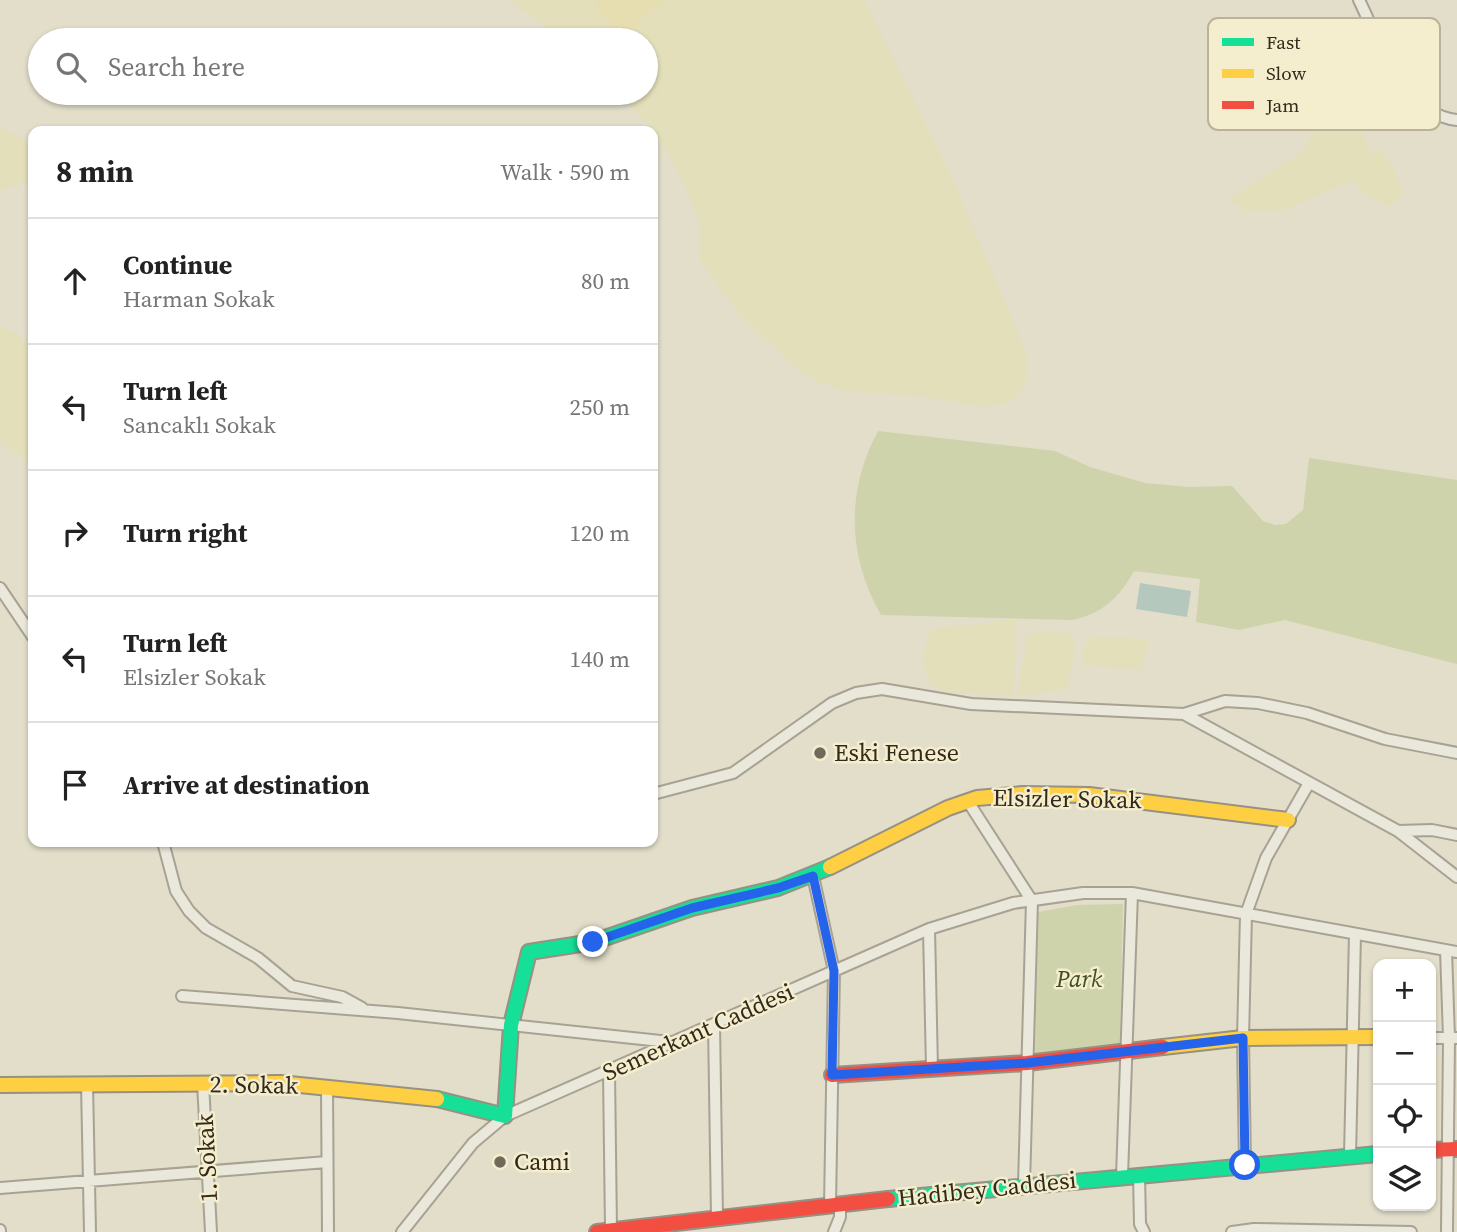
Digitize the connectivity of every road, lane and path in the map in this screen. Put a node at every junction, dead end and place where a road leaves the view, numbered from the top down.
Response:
1 (1359, 0) edge
2 (1368, 18) edge
3 (1440, 114) edge
4 (1457, 120) edge
5 (0, 588) edge
6 (28, 630) edge
7 (1184, 714) junction
8 (1457, 753) edge
9 (1309, 783) junction
10 (658, 793) edge
11 (967, 800) junction
12 (1288, 820) junction
13 (1398, 831) junction
14 (1457, 835) edge
15 (164, 847) edge
16 (813, 876) junction
17 (1457, 877) edge
18 (1132, 892) junction
19 (1032, 901) junction
20 (1246, 914) junction
21 (929, 929) junction
22 (1355, 934) junction
23 (1452, 951) edge
24 (834, 971) junction
25 (182, 996) dead end
26 (365, 1011) junction
27 (714, 1024) junction
28 (511, 1025) junction
29 (1354, 1037) junction
30 (1373, 1037) edge
31 (1243, 1038) junction
32 (1453, 1038) edge
33 (673, 1042) junction
34 (1126, 1051) junction
35 (1027, 1063) junction
36 (932, 1069) junction
37 (609, 1072) junction
38 (832, 1075) junction
39 (203, 1083) junction
40 (88, 1084) junction
41 (0, 1085) edge
42 (327, 1088) junction
43 (505, 1116) junction
44 (1453, 1149) edge
45 (1373, 1154) edge
46 (1350, 1156) junction
47 (327, 1162) junction
48 (1245, 1165) junction
49 (208, 1171) junction
50 (1139, 1174) junction
51 (1122, 1175) junction
52 (89, 1181) junction
53 (1024, 1185) junction
54 (0, 1188) edge
55 (835, 1205) junction
56 (717, 1218) junction
57 (604, 1231) edge
58 (90, 1232) edge
59 (211, 1232) edge
60 (328, 1232) edge
61 (401, 1232) edge
62 (834, 1232) edge
63 (1144, 1232) edge
64 (1232, 1232) edge
65 (1411, 1232) edge
66 (1447, 1232) edge

1 - 2 street
3 - 4 street
5 - 6 street
7 - 8 street
7 - 9 street
7 - 10 street
9 - 12 street
9 - 13 street
11 - 12 street, Elsizler Sokak
11 - 16 street, Elsizler Sokak
11 - 19 street
12 - 20 street
13 - 14 street
13 - 17 street
15 - 26 street
16 - 24 street
16 - 28 street, Elsizler Sokak
18 - 19 street, Semerkant Caddesi
18 - 20 street, Semerkant Caddesi
18 - 34 street
19 - 21 street, Semerkant Caddesi
19 - 35 street
20 - 22 street, Semerkant Caddesi
20 - 31 street
21 - 24 street, Semerkant Caddesi
21 - 36 street
22 - 23 street, Semerkant Caddesi
22 - 29 street
23 - 32 street
24 - 27 street, Semerkant Caddesi
24 - 38 street
25 - 26 street
26 - 28 street
27 - 33 street, Semerkant Caddesi
27 - 56 street
28 - 33 street
28 - 43 street
29 - 30 street
29 - 31 street
29 - 46 street
31 - 34 street
31 - 48 street
32 - 44 street
33 - 37 street, Semerkant Caddesi
34 - 35 street
34 - 51 street
35 - 36 street
35 - 53 street
36 - 38 street
37 - 43 street, Semerkant Caddesi
37 - 57 street
38 - 55 street
39 - 40 street, 2. Sokak
39 - 42 street, 2. Sokak
39 - 49 street, 1. Sokak
40 - 41 street, 2. Sokak
40 - 52 street
42 - 43 street, 2. Sokak
42 - 47 street
43 - 61 street, Semerkant Caddesi
44 - 66 street
45 - 46 street, Hadibey Caddesi
46 - 48 street, Hadibey Caddesi
47 - 49 street
47 - 60 street
48 - 50 street, Hadibey Caddesi
49 - 52 street
49 - 59 street, 1. Sokak
50 - 51 street, Hadibey Caddesi
50 - 63 street
51 - 53 street, Hadibey Caddesi
52 - 54 street
52 - 58 street
53 - 55 street, Hadibey Caddesi
55 - 56 street, Hadibey Caddesi
55 - 62 street
56 - 57 street, Hadibey Caddesi
64 - 65 street

